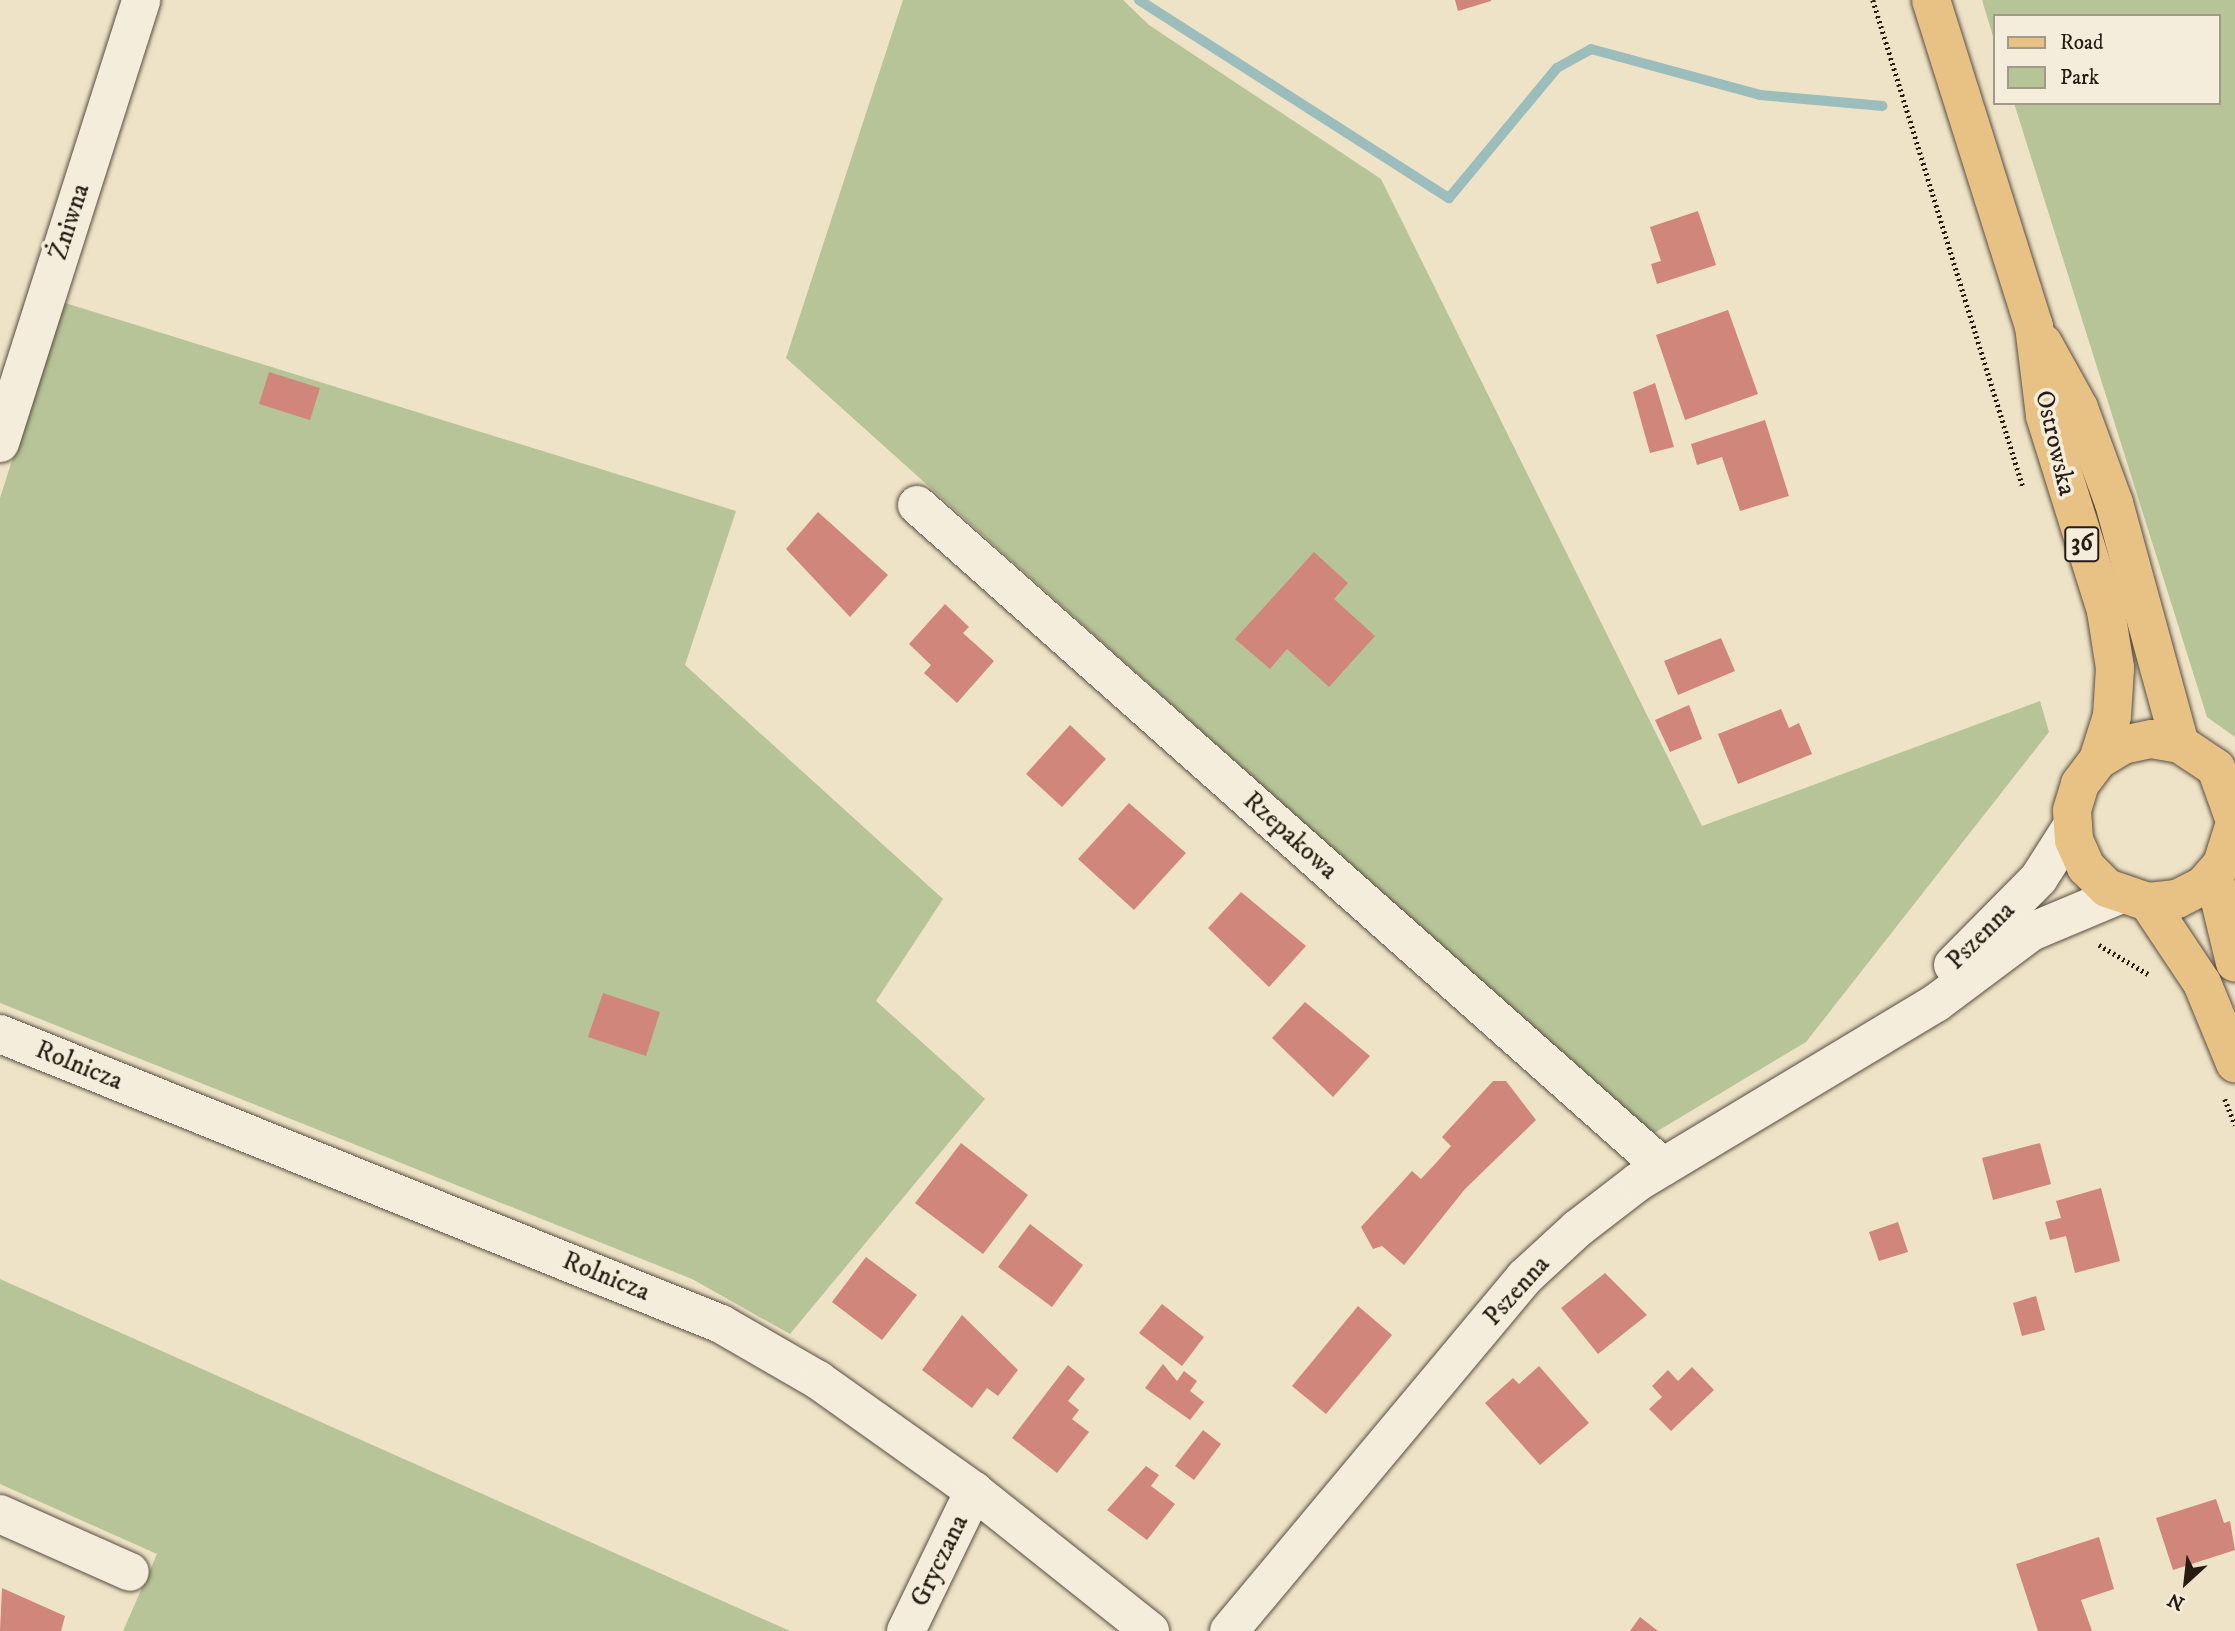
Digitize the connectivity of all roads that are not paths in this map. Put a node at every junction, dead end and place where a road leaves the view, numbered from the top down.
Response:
1 (141, 0) edge
2 (1931, 0) edge
3 (2034, 326) junction
4 (0, 443) edge
5 (917, 505) dead end
6 (2180, 744) junction
7 (2098, 760) junction
8 (2230, 780) edge
9 (2072, 826) junction
10 (2230, 844) edge
11 (2133, 899) junction
12 (2235, 964) edge
13 (0, 1034) edge
14 (1881, 1038) junction
15 (2228, 1076) edge
16 (1663, 1167) junction
17 (974, 1491) junction
18 (0, 1514) edge
19 (130, 1572) dead end
20 (905, 1631) edge
21 (1150, 1631) edge
22 (1229, 1631) edge

1 - 4 street, Żniwna
2 - 3 main road, Ostrowska / 36
3 - 6 main road, Ostrowska / 36
3 - 7 main road, Ostrowska / 36
5 - 16 street, Rzepakowa
6 - 7 main road
6 - 8 main road
7 - 9 main road, 36
8 - 10 main road
9 - 11 main road, 36
9 - 14 street, Pszenna
10 - 11 main road
10 - 12 main road
11 - 14 street, Pszenna
11 - 15 main road, 36
13 - 17 street, Rolnicza
14 - 16 street, Pszenna
16 - 22 street, Pszenna
17 - 20 street, Gryczana
17 - 21 street, Rolnicza
18 - 19 street

